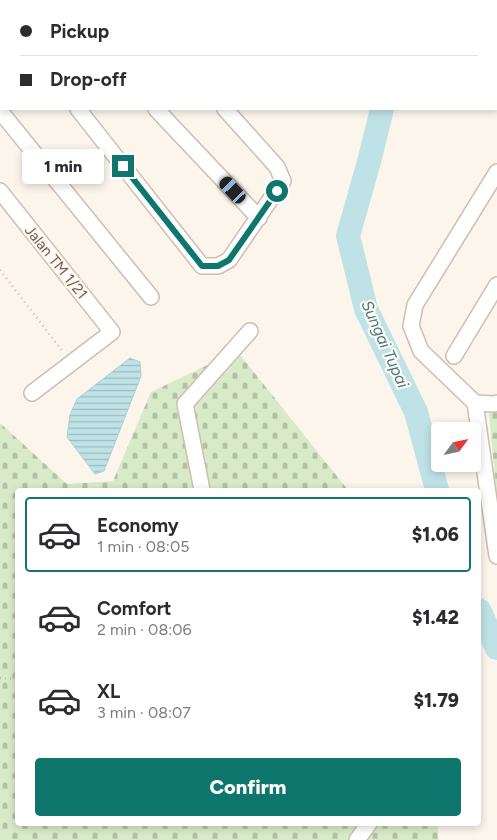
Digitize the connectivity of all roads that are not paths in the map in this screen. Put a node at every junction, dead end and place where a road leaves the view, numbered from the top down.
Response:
1 (79, 110) edge
2 (157, 110) edge
3 (226, 110) edge
4 (0, 111) edge
5 (497, 172) edge
6 (0, 191) edge
7 (259, 218) junction
8 (497, 285) edge
9 (151, 297) dead end
10 (250, 331) dead end
11 (454, 356) dead end
12 (32, 393) dead end
13 (476, 403) junction
14 (497, 403) edge
15 (202, 488) edge
16 (497, 556) edge
17 (367, 826) edge
18 (357, 840) edge

1 - 7 street
2 - 7 street
3 - 7 street
4 - 9 street
5 - 13 street
6 - 12 street, Jalan TM 1/21
8 - 11 street
10 - 15 street
13 - 14 street
13 - 16 street
17 - 18 street

